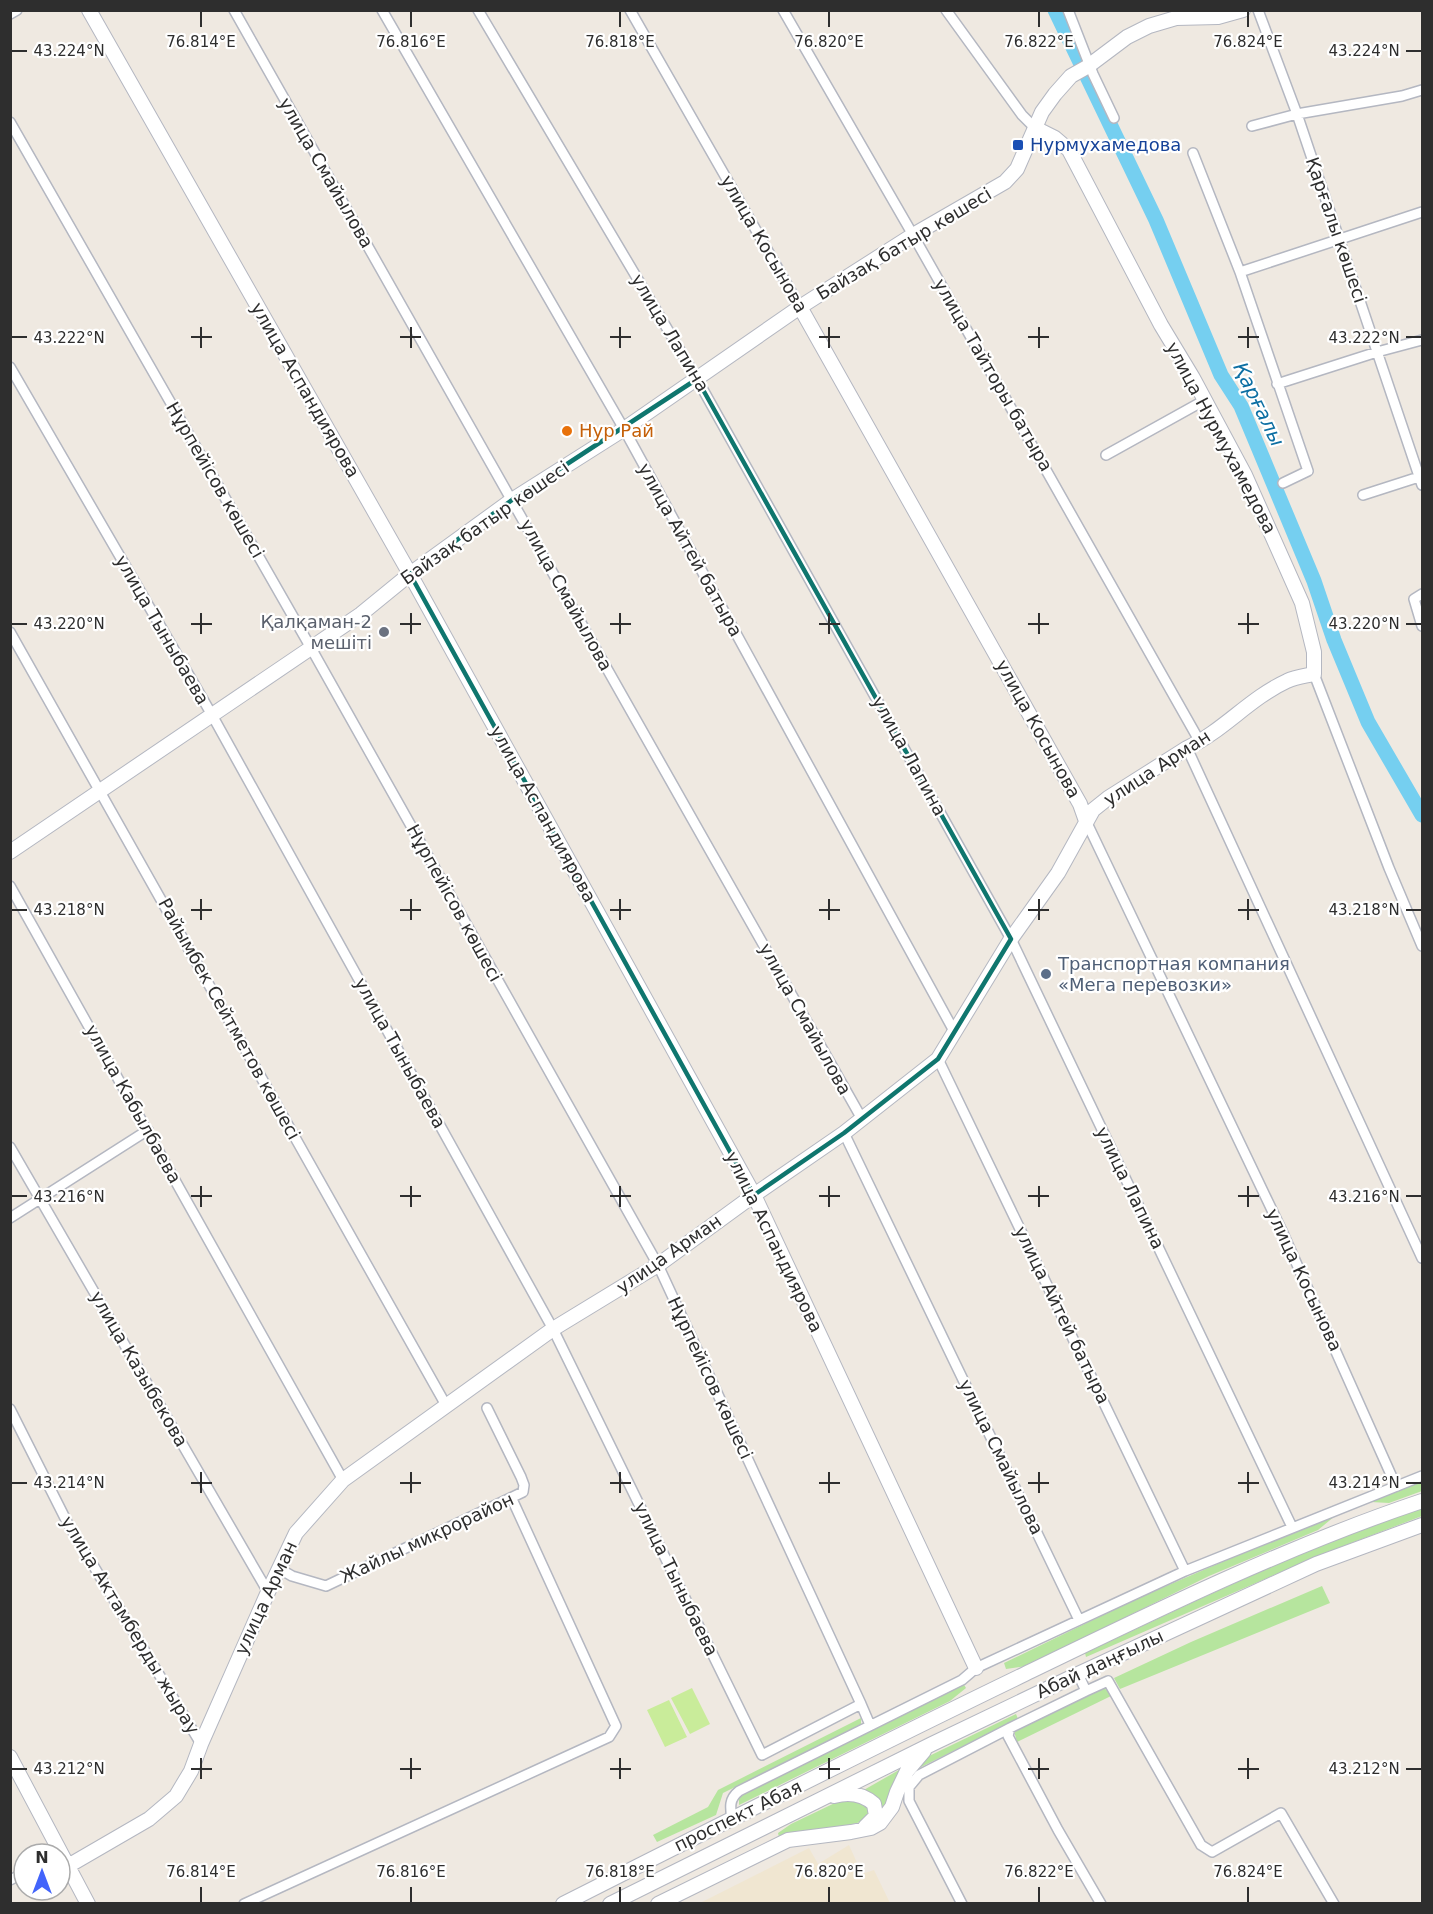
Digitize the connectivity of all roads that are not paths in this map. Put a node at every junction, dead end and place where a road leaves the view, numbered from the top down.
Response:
1 (17, 10) edge
2 (89, 10) edge
3 (234, 10) edge
4 (382, 10) edge
5 (478, 10) edge
6 (630, 10) edge
7 (783, 10) edge
8 (946, 10) edge
9 (1068, 10) edge
10 (1243, 10) edge
11 (1258, 10) edge
12 (10, 14) edge
13 (1088, 66) junction
14 (1422, 90) edge
15 (1297, 114) junction
16 (1114, 118) dead end
17 (10, 122) edge
18 (1252, 126) dead end
19 (1035, 128) junction
20 (1193, 153) dead end
21 (1422, 212) edge
22 (913, 235) junction
23 (1338, 238) junction
24 (1240, 272) junction
25 (800, 307) junction
26 (1422, 340) edge
27 (1377, 352) junction
28 (10, 367) edge
29 (697, 379) junction
30 (1277, 384) junction
31 (1205, 400) junction
32 (624, 429) junction
33 (1106, 455) dead end
34 (1422, 479) edge
35 (1283, 483) dead end
36 (1363, 495) dead end
37 (512, 500) junction
38 (410, 574) junction
39 (1422, 594) edge
40 (1422, 626) edge
41 (10, 632) edge
42 (311, 648) junction
43 (1314, 674) junction
44 (212, 715) junction
45 (1200, 742) junction
46 (1187, 748) junction
47 (100, 790) junction
48 (1086, 821) junction
49 (10, 852) edge
50 (10, 886) edge
51 (1011, 939) junction
52 (1422, 946) edge
53 (954, 1031) junction
54 (938, 1059) junction
55 (862, 1119) junction
56 (148, 1130) junction
57 (844, 1133) junction
58 (10, 1147) edge
59 (754, 1195) junction
60 (41, 1200) junction
61 (10, 1218) edge
62 (1422, 1258) edge
63 (658, 1265) junction
64 (553, 1329) junction
65 (447, 1407) junction
66 (487, 1408) dead end
67 (10, 1409) edge
68 (1422, 1476) edge
69 (343, 1480) junction
70 (1396, 1486) junction
71 (512, 1499) junction
72 (1422, 1501) edge
73 (1422, 1525) edge
74 (1292, 1527) junction
75 (278, 1568) junction
76 (1185, 1571) junction
77 (268, 1592) junction
78 (1079, 1620) junction
79 (976, 1668) junction
80 (1078, 1674) junction
81 (1086, 1691) junction
82 (861, 1704) junction
83 (870, 1725) junction
84 (1010, 1728) junction
85 (201, 1744) junction
86 (932, 1744) junction
87 (879, 1745) joint
88 (10, 1757) edge
89 (818, 1801) junction
90 (732, 1819) junction
91 (861, 1830) junction
92 (55, 1842) edge
93 (72, 1854) edge
94 (72, 1875) edge
95 (88, 1904) edge
96 (244, 1904) edge
97 (563, 1904) edge
98 (610, 1904) edge
99 (658, 1904) edge
100 (962, 1904) edge
101 (1101, 1904) edge
102 (1334, 1904) edge

1 - 12 street
2 - 38 street, улица Аспандиярова
3 - 37 street, улица Смайылова
4 - 32 street, улица Айтей батыра
5 - 29 street, улица Лапина
6 - 25 street, улица Косынова
7 - 22 street, улица Тайторы батыра
8 - 19 street, улица Нурмухамедова
9 - 13 street
10 - 13 street
11 - 15 street, Қарғалы көшесі
13 - 16 street
13 - 19 street, Байзақ батыр көшесі
14 - 15 street
15 - 18 street
15 - 23 street, Қарғалы көшесі
17 - 42 street, Нұрпейісов көшесі
19 - 22 street, Байзақ батыр көшесі
19 - 31 street, улица Нурмухамедова
20 - 24 street
21 - 23 street
22 - 25 street, Байзақ батыр көшесі
22 - 45 street, улица Тайторы батыра
23 - 24 street
23 - 27 street, Қарғалы көшесі
24 - 30 street
25 - 29 street, Байзақ батыр көшесі
25 - 48 street, улица Косынова
26 - 27 street
27 - 30 street
27 - 34 street, Қарғалы көшесі
28 - 44 street, улица Тыныбаева
29 - 32 street, Байзақ батыр көшесі
29 - 51 street, улица Лапина
30 - 35 street
31 - 33 street
31 - 43 street, улица Нурмухамедова
32 - 37 street, Байзақ батыр көшесі
32 - 53 street, улица Айтей батыра
34 - 36 street
37 - 38 street, Байзақ батыр көшесі
37 - 55 street, улица Смайылова
38 - 42 street, Байзақ батыр көшесі
38 - 59 street, улица Аспандиярова
39 - 40 street
41 - 47 street, Райымбек Сейтметов көшесі
42 - 44 street, Байзақ батыр көшесі
42 - 63 street, Нұрпейісов көшесі
43 - 45 street, улица Арман
43 - 52 street, улица Нурмухамедова
44 - 47 street, Байзақ батыр көшесі
44 - 64 street, улица Тыныбаева
45 - 46 street, улица Арман
46 - 48 street, улица Арман
46 - 62 street
47 - 49 street, Байзақ батыр көшесі
47 - 65 street, Райымбек Сейтметов көшесі
48 - 51 street, улица Арман
48 - 70 street, улица Косынова
50 - 56 street, улица Кабылбаева
51 - 53 street, улица Арман
51 - 74 street, улица Лапина
53 - 54 street, улица Арман
54 - 55 street, улица Арман
54 - 76 street, улица Айтей батыра
55 - 57 street, улица Арман
56 - 60 street
56 - 69 street, улица Кабылбаева
57 - 59 street, улица Арман
57 - 78 street, улица Смайылова
58 - 60 street, улица Казыбекова
59 - 63 street, улица Арман
59 - 79 street, улица Аспандиярова
60 - 61 street
60 - 77 street, улица Казыбекова
63 - 64 street, улица Арман
63 - 82 street, Нұрпейісов көшесі
64 - 65 street, улица Арман
64 - 82 street, улица Тыныбаева
65 - 69 street, улица Арман
66 - 71 street, Жайлы микрорайон
67 - 85 street, улица Актамберды жырау
68 - 70 street
69 - 75 street, улица Арман
70 - 74 street
71 - 75 street, Жайлы микрорайон
71 - 96 street
72 - 87 street, Абай даңғылы
73 - 80 street, Абай даңғылы
74 - 76 street
75 - 77 street, улица Арман
76 - 78 street
77 - 85 street, улица Арман
78 - 79 street
79 - 83 street
80 - 81 street
80 - 86 street, Абай даңғылы
81 - 84 street
81 - 102 street
82 - 83 street, Нұрпейісов көшесі
83 - 90 street
84 - 100 street
84 - 101 street
85 - 93 street, улица Арман
86 - 89 street, Абай даңғылы
86 - 91 street
87 - 90 street, проспект Абая
88 - 92 street
89 - 91 street
89 - 98 street, Абай даңғылы
90 - 97 street, проспект Абая
91 - 99 street
94 - 95 street

